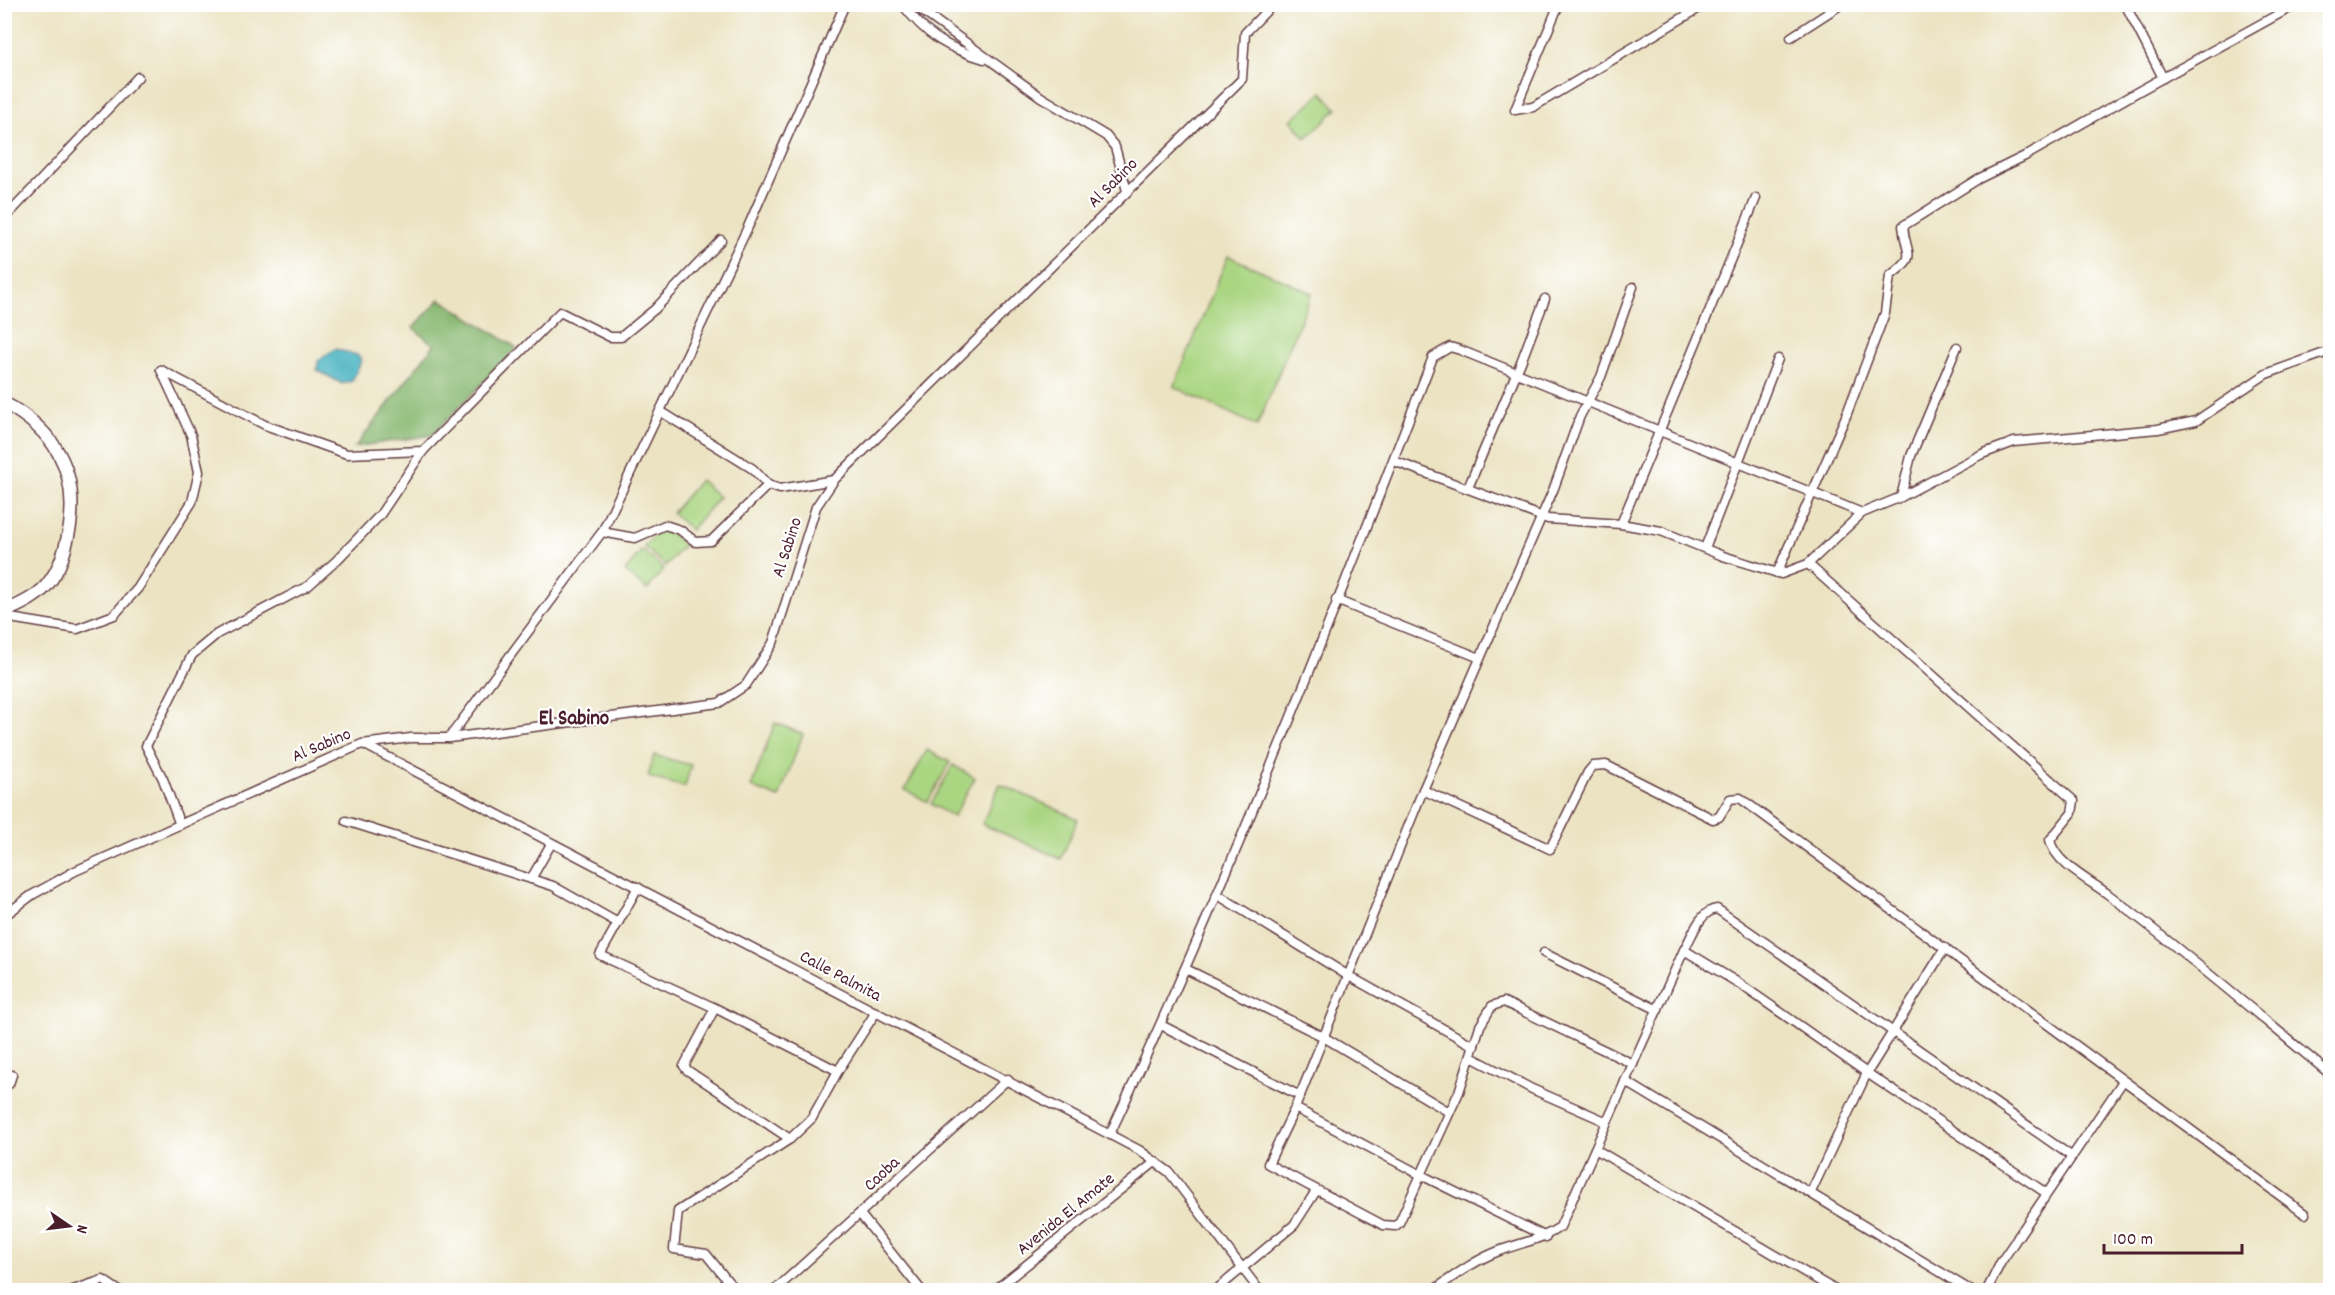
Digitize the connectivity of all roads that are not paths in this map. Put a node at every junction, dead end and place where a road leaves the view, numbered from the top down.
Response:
1 (845, 4) edge
2 (902, 4) edge
3 (907, 4) edge
4 (1274, 4) edge
5 (1559, 4) edge
6 (1706, 4) edge
7 (1842, 4) edge
8 (2125, 4) edge
9 (2297, 4) edge
10 (1791, 37) dead end
11 (987, 60) junction
12 (138, 77) dead end
13 (2163, 78) junction
14 (1127, 190) junction
15 (1756, 198) dead end
16 (4, 219) edge
17 (721, 240) dead end
18 (1634, 287) dead end
19 (1545, 299) dead end
20 (1957, 347) dead end
21 (2331, 351) edge
22 (1778, 359) dead end
23 (1516, 375) junction
24 (1588, 402) junction
25 (4, 403) edge
26 (660, 411) junction
27 (1659, 433) junction
28 (423, 451) junction
29 (1394, 461) junction
30 (1737, 464) junction
31 (834, 480) junction
32 (768, 485) junction
33 (1467, 488) junction
34 (1811, 494) junction
35 (1901, 498) junction
36 (1862, 513) junction
37 (1541, 516) junction
38 (1621, 524) junction
39 (602, 532) junction
40 (1705, 548) junction
41 (1808, 564) junction
42 (1777, 573) junction
43 (1336, 600) junction
44 (4, 612) edge
45 (4, 617) edge
46 (1480, 657) junction
47 (449, 738) junction
48 (362, 744) junction
49 (1423, 790) junction
50 (346, 821) dead end
51 (180, 825) junction
52 (551, 844) junction
53 (531, 879) junction
54 (638, 887) junction
55 (1218, 895) junction
56 (4, 916) edge
57 (618, 923) junction
58 (1945, 948) junction
59 (1684, 950) junction
60 (1544, 953) dead end
61 (1186, 969) junction
62 (1347, 975) junction
63 (715, 1008) junction
64 (1658, 1010) junction
65 (876, 1012) junction
66 (1161, 1025) junction
67 (1892, 1031) junction
68 (1322, 1036) junction
69 (1474, 1046) junction
70 (1471, 1057) junction
71 (1633, 1064) junction
72 (838, 1071) junction
73 (1867, 1073) junction
74 (12, 1074) dead end
75 (2331, 1074) edge
76 (1008, 1079) junction
77 (1625, 1081) junction
78 (2123, 1081) junction
79 (4, 1086) edge
80 (1300, 1096) junction
81 (1295, 1108) junction
82 (1449, 1112) junction
83 (1607, 1122) junction
84 (1110, 1134) junction
85 (790, 1139) junction
86 (1595, 1149) junction
87 (2071, 1156) junction
88 (1155, 1162) junction
89 (1421, 1175) junction
90 (1316, 1191) junction
91 (1811, 1192) junction
92 (2046, 1193) junction
93 (860, 1214) junction
94 (2305, 1214) dead end
95 (1546, 1237) junction
96 (1242, 1269) junction
97 (73, 1290) edge
98 (118, 1290) edge
99 (735, 1290) edge
100 (776, 1290) edge
101 (921, 1290) edge
102 (995, 1290) edge
103 (1216, 1290) edge
104 (1259, 1290) edge
105 (1434, 1290) edge
106 (1835, 1290) edge
107 (1970, 1290) edge
108 (1987, 1290) edge

1 - 26 street
2 - 11 street
3 - 11 street
4 - 14 street, Al Sabino
5 - 6 street
7 - 10 street
8 - 13 street
9 - 13 street
11 - 14 street
12 - 16 street
13 - 34 street
14 - 31 street, Al Sabino
15 - 27 street
17 - 28 street
18 - 24 street
19 - 23 street
20 - 35 street
21 - 35 street
22 - 30 street
23 - 24 street
23 - 29 street
23 - 33 street
24 - 27 street
24 - 37 street
25 - 44 main road
26 - 32 street
26 - 39 street
27 - 30 street
27 - 38 street
28 - 45 street
28 - 51 street
29 - 33 street
29 - 43 street
30 - 34 street
30 - 40 street
31 - 32 street
31 - 47 street, Al Sabino
32 - 39 street
33 - 37 street
34 - 36 street
34 - 42 street
35 - 36 street
36 - 41 street
37 - 38 street
37 - 46 street
38 - 40 street
39 - 47 street
40 - 42 street
41 - 42 street
41 - 75 street
43 - 46 street
43 - 55 street
46 - 49 street
47 - 48 street, Al Sabino
48 - 51 street, Al Sabino
48 - 52 street, Calle Palmita
49 - 58 street
49 - 62 street
50 - 53 street
51 - 56 street, Al Sabino
52 - 53 street
52 - 54 street, Calle Palmita
53 - 57 street
54 - 57 street
54 - 65 street, Calle Palmita
55 - 61 street
55 - 62 street
57 - 63 street
58 - 67 street
58 - 78 street
59 - 64 street
59 - 67 street
59 - 73 street
60 - 64 street
61 - 66 street
61 - 68 street
62 - 68 street
62 - 69 street
63 - 72 street
63 - 85 street
64 - 71 street
65 - 72 street
65 - 76 street, Calle Palmita
66 - 80 street
66 - 84 street
67 - 73 street
67 - 87 street
68 - 80 street
68 - 82 street
69 - 70 street
69 - 71 street
70 - 82 street
70 - 83 street
71 - 77 street
72 - 85 street
73 - 91 street
73 - 92 street
74 - 79 street
76 - 84 street, Calle Palmita
76 - 93 street, Caoba
77 - 83 street
77 - 91 street
78 - 87 street
78 - 94 street
80 - 81 street
81 - 89 street
81 - 90 street
82 - 89 street
83 - 86 street
84 - 88 street, Calle Palmita
85 - 99 street
86 - 95 street
86 - 106 street
87 - 92 street
88 - 96 street, Calle Palmita
88 - 102 street, Avenida El Amate
89 - 90 street
89 - 95 street
90 - 96 street
91 - 107 street
92 - 108 street
93 - 100 street, Caoba
93 - 101 street
95 - 105 street
96 - 103 street
96 - 104 street, Calle Palmita
97 - 98 street

